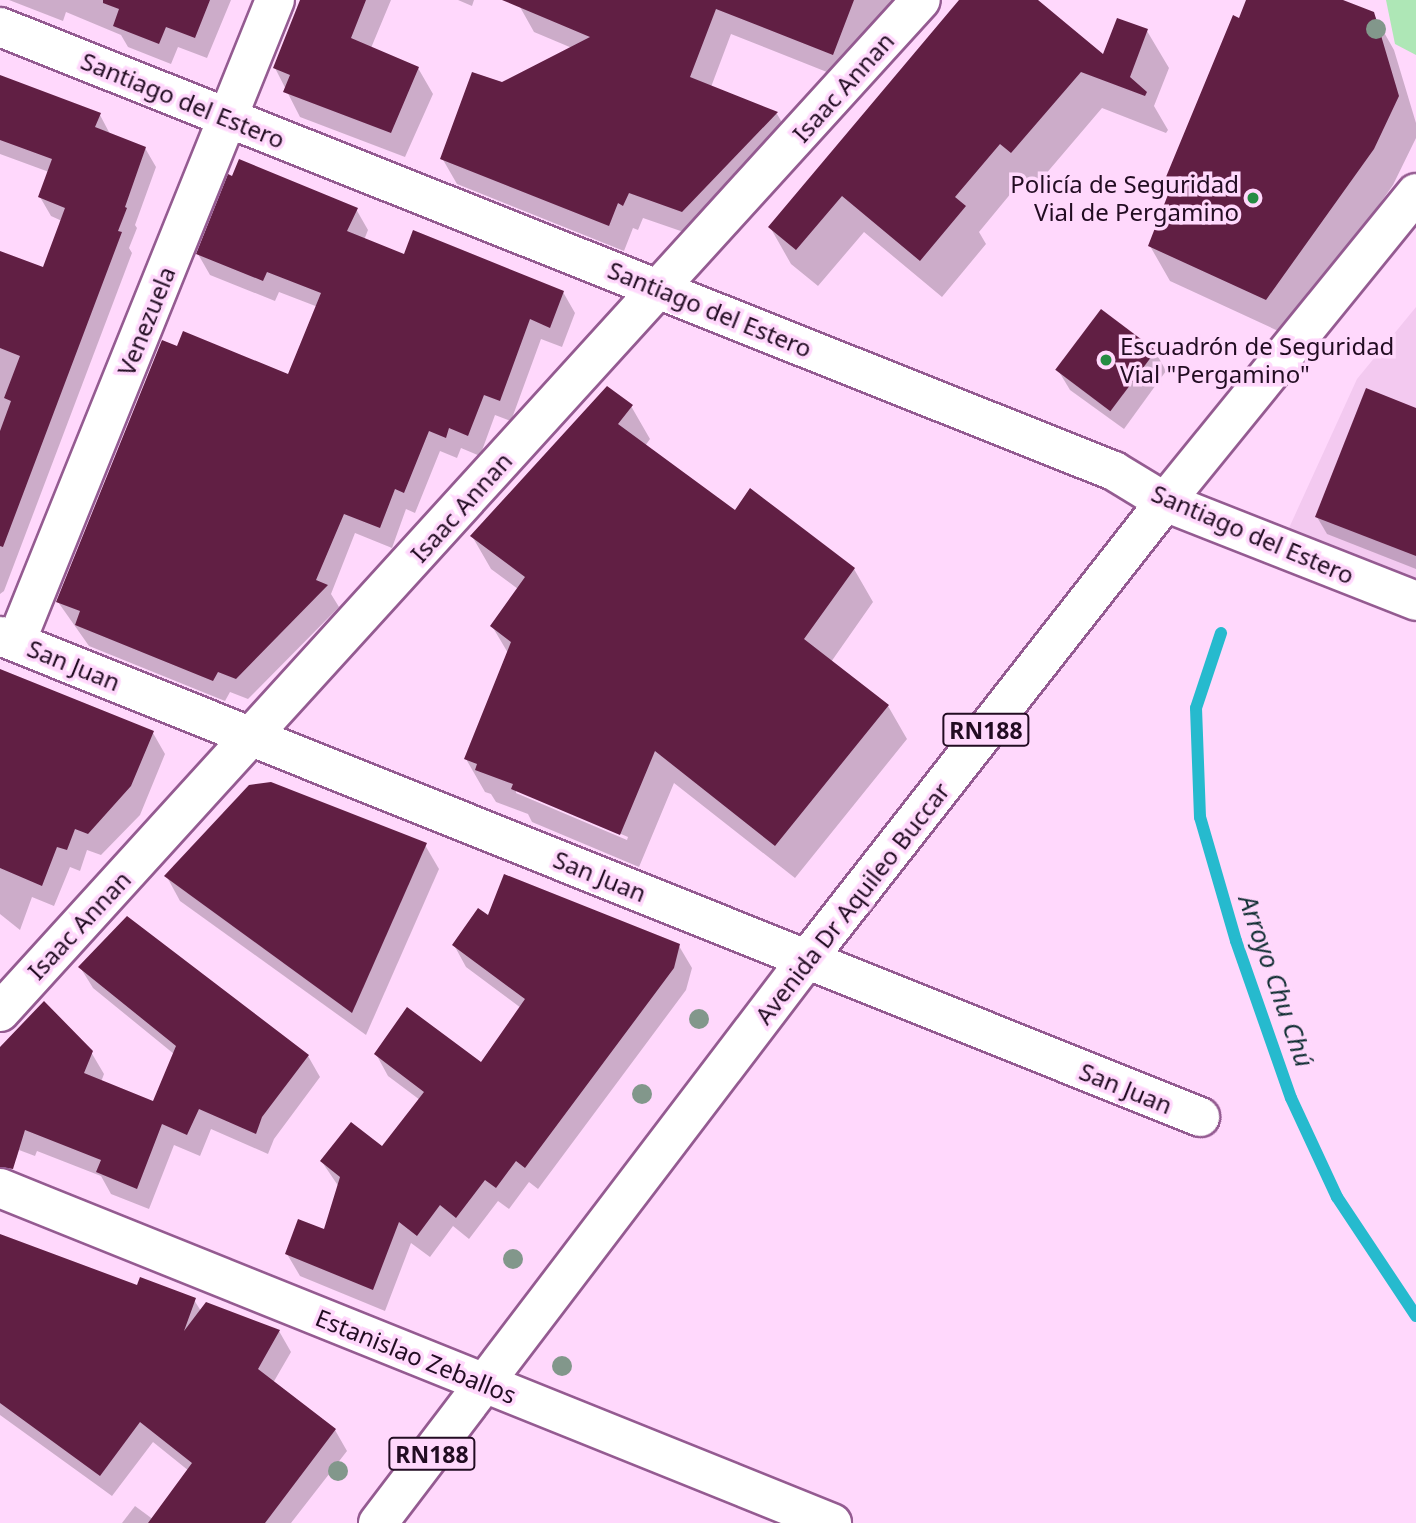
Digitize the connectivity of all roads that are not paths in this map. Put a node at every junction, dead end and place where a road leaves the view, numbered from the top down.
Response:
1 (275, 0) edge
2 (921, 0) edge
3 (0, 27) edge
4 (227, 118) junction
5 (1416, 193) edge
6 (660, 289) junction
7 (1166, 502) junction
8 (1416, 601) edge
9 (8, 639) edge
10 (252, 736) junction
11 (807, 959) junction
12 (0, 1012) edge
13 (1200, 1118) dead end
14 (0, 1188) edge
15 (486, 1384) junction
16 (378, 1523) edge
17 (832, 1523) edge

1 - 4 main road, Venezuela
2 - 6 main road, Isaac Annan
3 - 4 main road, Santiago del Estero
4 - 6 main road, Santiago del Estero
4 - 9 main road, Venezuela
5 - 7 main road, Avenida Dr Aquileo Buccar / RN188
6 - 7 main road, Santiago del Estero
6 - 10 main road, Isaac Annan
7 - 8 main road, Santiago del Estero
7 - 11 main road, Avenida Dr Aquileo Buccar / RN188
9 - 10 main road, San Juan
10 - 11 main road, San Juan
10 - 12 main road, Isaac Annan
11 - 13 main road, San Juan
11 - 15 main road, Avenida Dr Aquileo Buccar / RN188
14 - 15 main road, Estanislao Zeballos
15 - 16 main road, Avenida Dr Aquileo Buccar / RN188
15 - 17 main road, Estanislao Zeballos

